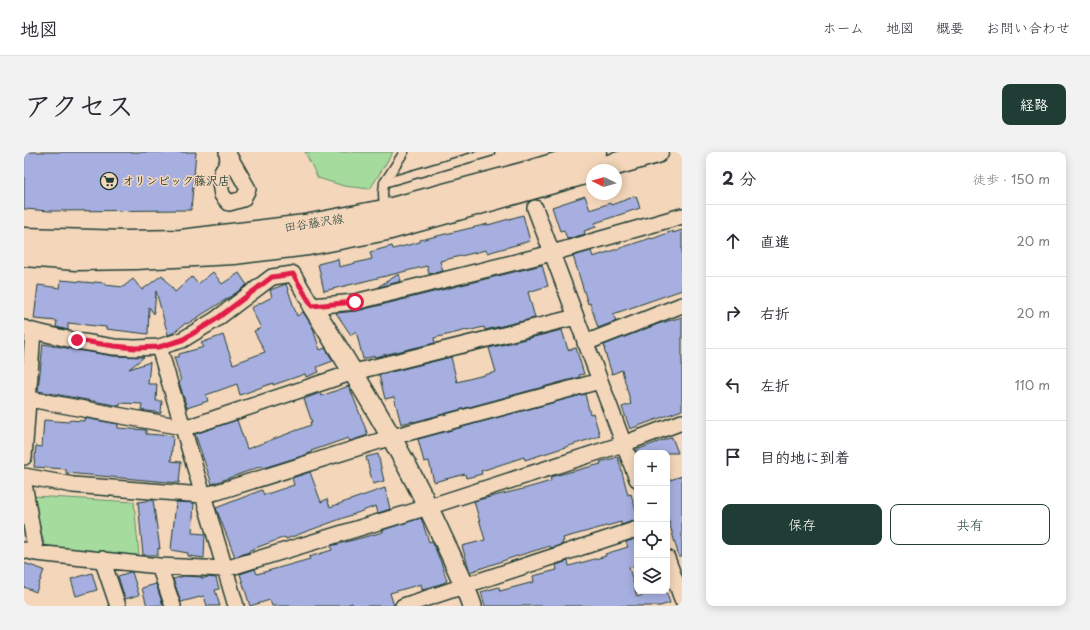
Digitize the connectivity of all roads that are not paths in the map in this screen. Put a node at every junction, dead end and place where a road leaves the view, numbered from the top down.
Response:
1 (404, 152) edge
2 (490, 152) edge
3 (595, 152) edge
4 (657, 152) edge
5 (614, 164) edge
6 (586, 172) edge
7 (384, 183) junction
8 (535, 208) dead end
9 (384, 211) junction
10 (682, 216) edge
11 (26, 243) edge
12 (552, 253) junction
13 (682, 305) edge
14 (312, 306) junction
15 (576, 317) junction
16 (28, 330) edge
17 (586, 343) junction
18 (159, 347) junction
19 (354, 372) junction
20 (600, 381) junction
21 (26, 399) edge
22 (682, 422) edge
23 (182, 427) junction
24 (392, 437) junction
25 (623, 444) junction
26 (24, 457) edge
27 (634, 472) edge
28 (24, 476) edge
29 (24, 483) edge
30 (203, 495) junction
31 (428, 506) junction
32 (634, 530) edge
33 (30, 552) edge
34 (102, 560) junction
35 (159, 566) junction
36 (670, 566) edge
37 (225, 569) junction
38 (465, 585) junction
39 (682, 599) edge
40 (118, 606) edge
41 (173, 606) edge
42 (236, 606) edge
43 (403, 606) edge
44 (472, 606) edge

1 - 7 lane
2 - 7 lane
3 - 9 main road, 田谷藤沢線
4 - 5 main road, 田谷藤沢線
6 - 11 main road, 田谷藤沢線
7 - 9 lane
8 - 12 street
9 - 11 main road, 田谷藤沢線
10 - 12 street
12 - 14 street
12 - 15 street
13 - 17 street
14 - 18 street
14 - 19 street
15 - 17 street
15 - 19 street
16 - 18 street
16 - 21 street
17 - 20 street
18 - 23 street
19 - 23 street
19 - 24 street
20 - 24 street
20 - 25 street
21 - 23 street
21 - 26 street
22 - 25 street
23 - 30 street
24 - 30 street
24 - 31 street
25 - 27 street
25 - 31 street
28 - 30 street
29 - 33 street
30 - 37 street
31 - 37 street
31 - 38 street
32 - 38 street
33 - 34 street
34 - 35 street
34 - 40 street
35 - 37 street
35 - 41 street
36 - 39 street
37 - 42 street
38 - 43 street
38 - 44 street

